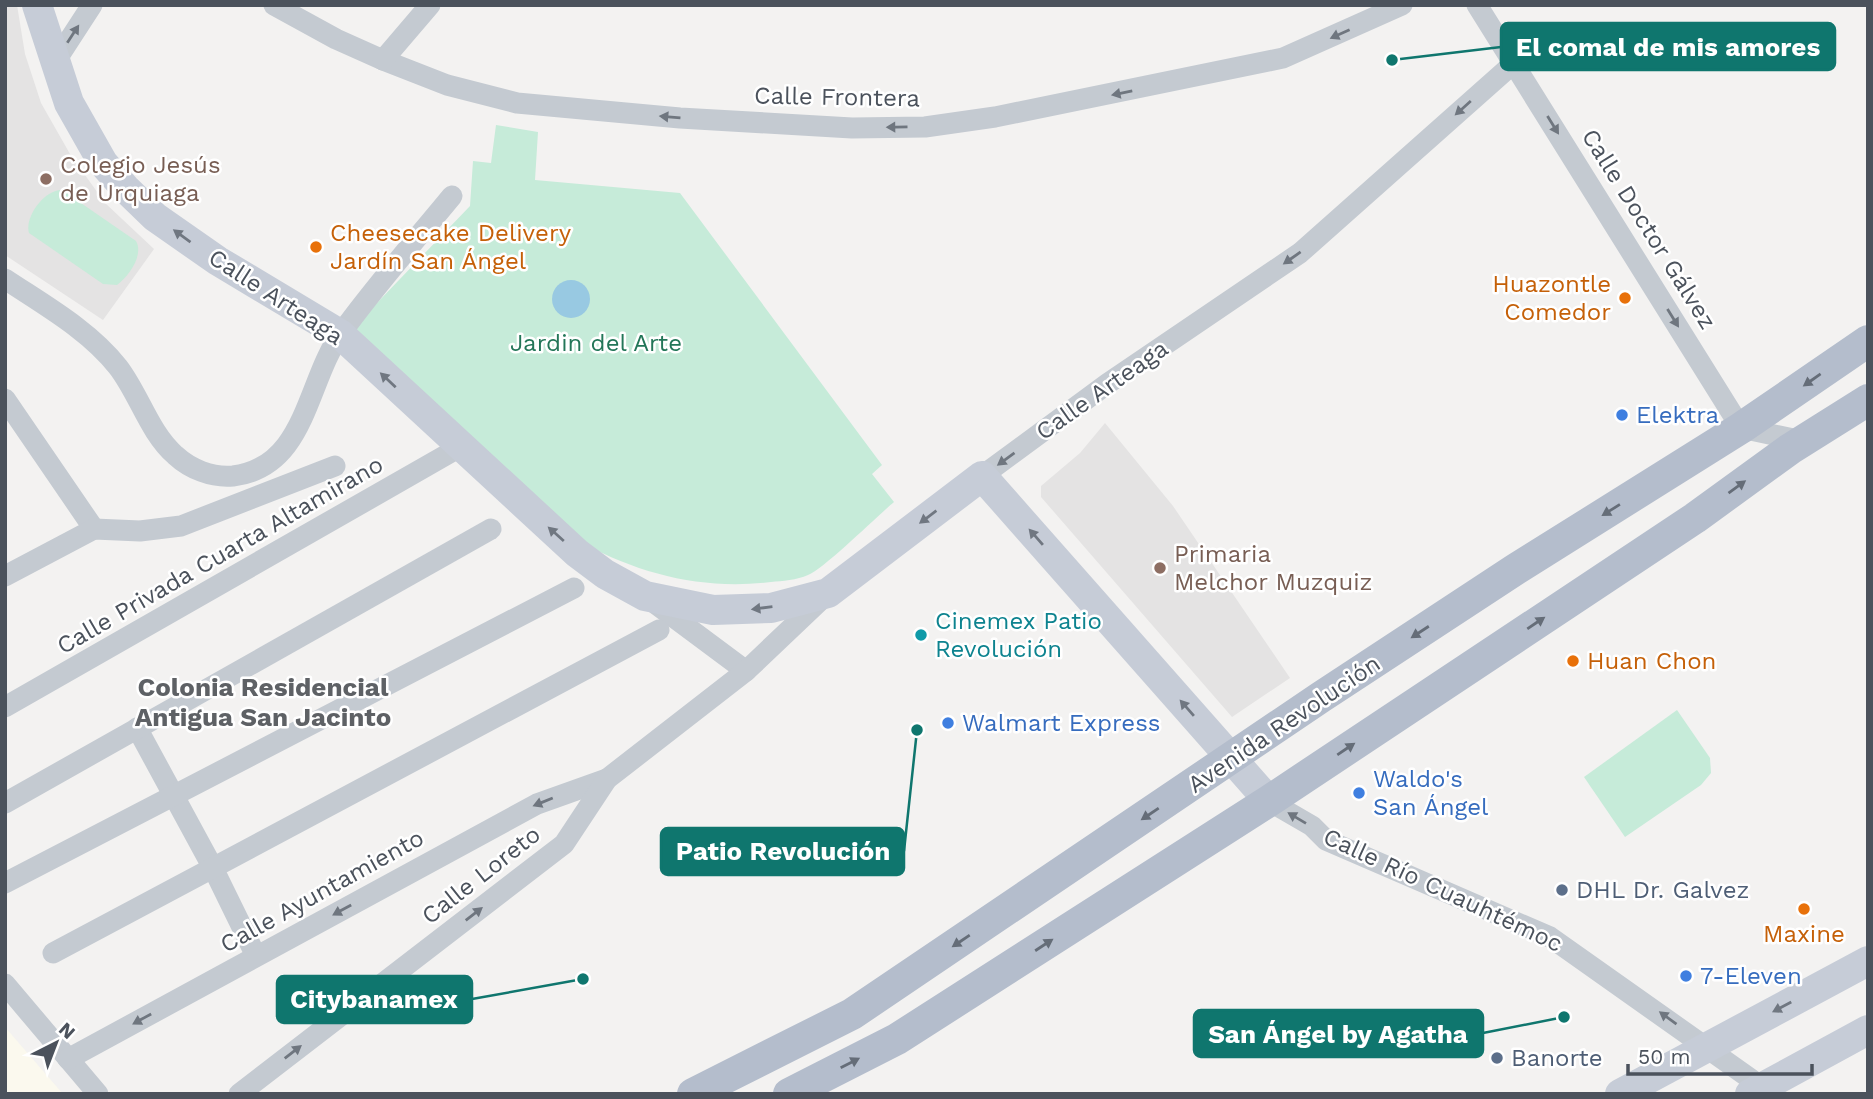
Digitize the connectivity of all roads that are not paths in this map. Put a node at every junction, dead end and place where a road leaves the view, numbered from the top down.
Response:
1 (37, 5) edge
2 (92, 5) edge
3 (274, 5) edge
4 (430, 5) edge
5 (1402, 5) edge
6 (1477, 5) edge
7 (383, 60) junction
8 (55, 62) junction
9 (1514, 63) junction
10 (452, 196) dead end
11 (5, 279) edge
12 (340, 334) junction
13 (1868, 341) edge
14 (5, 399) edge
15 (1868, 400) edge
16 (1741, 428) junction
17 (1803, 441) junction
18 (460, 447) junction
19 (335, 466) dead end
20 (982, 476) junction
21 (94, 528) junction
22 (491, 529) dead end
23 (5, 576) edge
24 (574, 589) dead end
25 (828, 593) junction
26 (645, 596) junction
27 (659, 630) dead end
28 (746, 671) junction
29 (5, 707) edge
30 (137, 728) junction
31 (1232, 759) junction
32 (607, 779) junction
33 (174, 796) junction
34 (1269, 801) junction
35 (5, 803) edge
36 (214, 867) junction
37 (5, 883) edge
38 (53, 953) dead end
39 (256, 956) junction
40 (1868, 961) edge
41 (5, 984) edge
42 (1868, 1030) edge
43 (1707, 1047) junction
44 (68, 1059) junction
45 (1762, 1091) edge
46 (98, 1094) edge
47 (239, 1094) edge
48 (694, 1094) edge
49 (789, 1094) edge
50 (1620, 1094) edge

1 - 8 street, Calle Arteaga
8 -> 2 street
3 - 7 street, Calle Frontera
4 - 7 street
5 -> 7 street, Calle Frontera
6 - 9 street, Calle Doctor Gálvez
12 -> 8 street, Calle Arteaga
9 -> 16 street, Calle Doctor Gálvez
9 -> 20 street, Calle Arteaga
10 - 12 street
11 - 12 street
18 -> 12 street, Calle Arteaga
13 -> 16 main road, Avenida Revolución
14 - 21 street
15 - 17 main road
16 - 17 street
16 -> 31 main road, Avenida Revolución
34 -> 17 main road
26 -> 18 street, Calle Arteaga
18 - 29 street, Calle Privada Cuarta Altamirano
19 - 21 street
20 -> 25 street, Calle Arteaga
31 -> 20 street, Calle Río Cuauhtémoc
21 - 23 street
22 - 30 street
24 - 33 street
25 -> 26 street, Calle Arteaga
25 - 28 street, Calle Loreto
26 - 28 street, Calle Arteaga
27 - 36 street
28 - 32 street, Calle Loreto
30 - 33 street
30 - 35 street
31 - 34 street, Calle Río Cuauhtémoc
31 -> 48 main road, Avenida Revolución
32 -> 39 street, Calle Ayuntamiento
47 -> 32 street, Calle Loreto
33 - 36 street
33 - 37 street
43 -> 34 street, Calle Río Cuauhtémoc
49 -> 34 main road
36 - 38 street
36 - 39 street
39 -> 44 street, Calle Ayuntamiento
40 -> 43 street
41 - 44 street
42 - 45 street
43 - 45 street, Calle Río Cuauhtémoc
43 - 50 street
44 - 46 street

